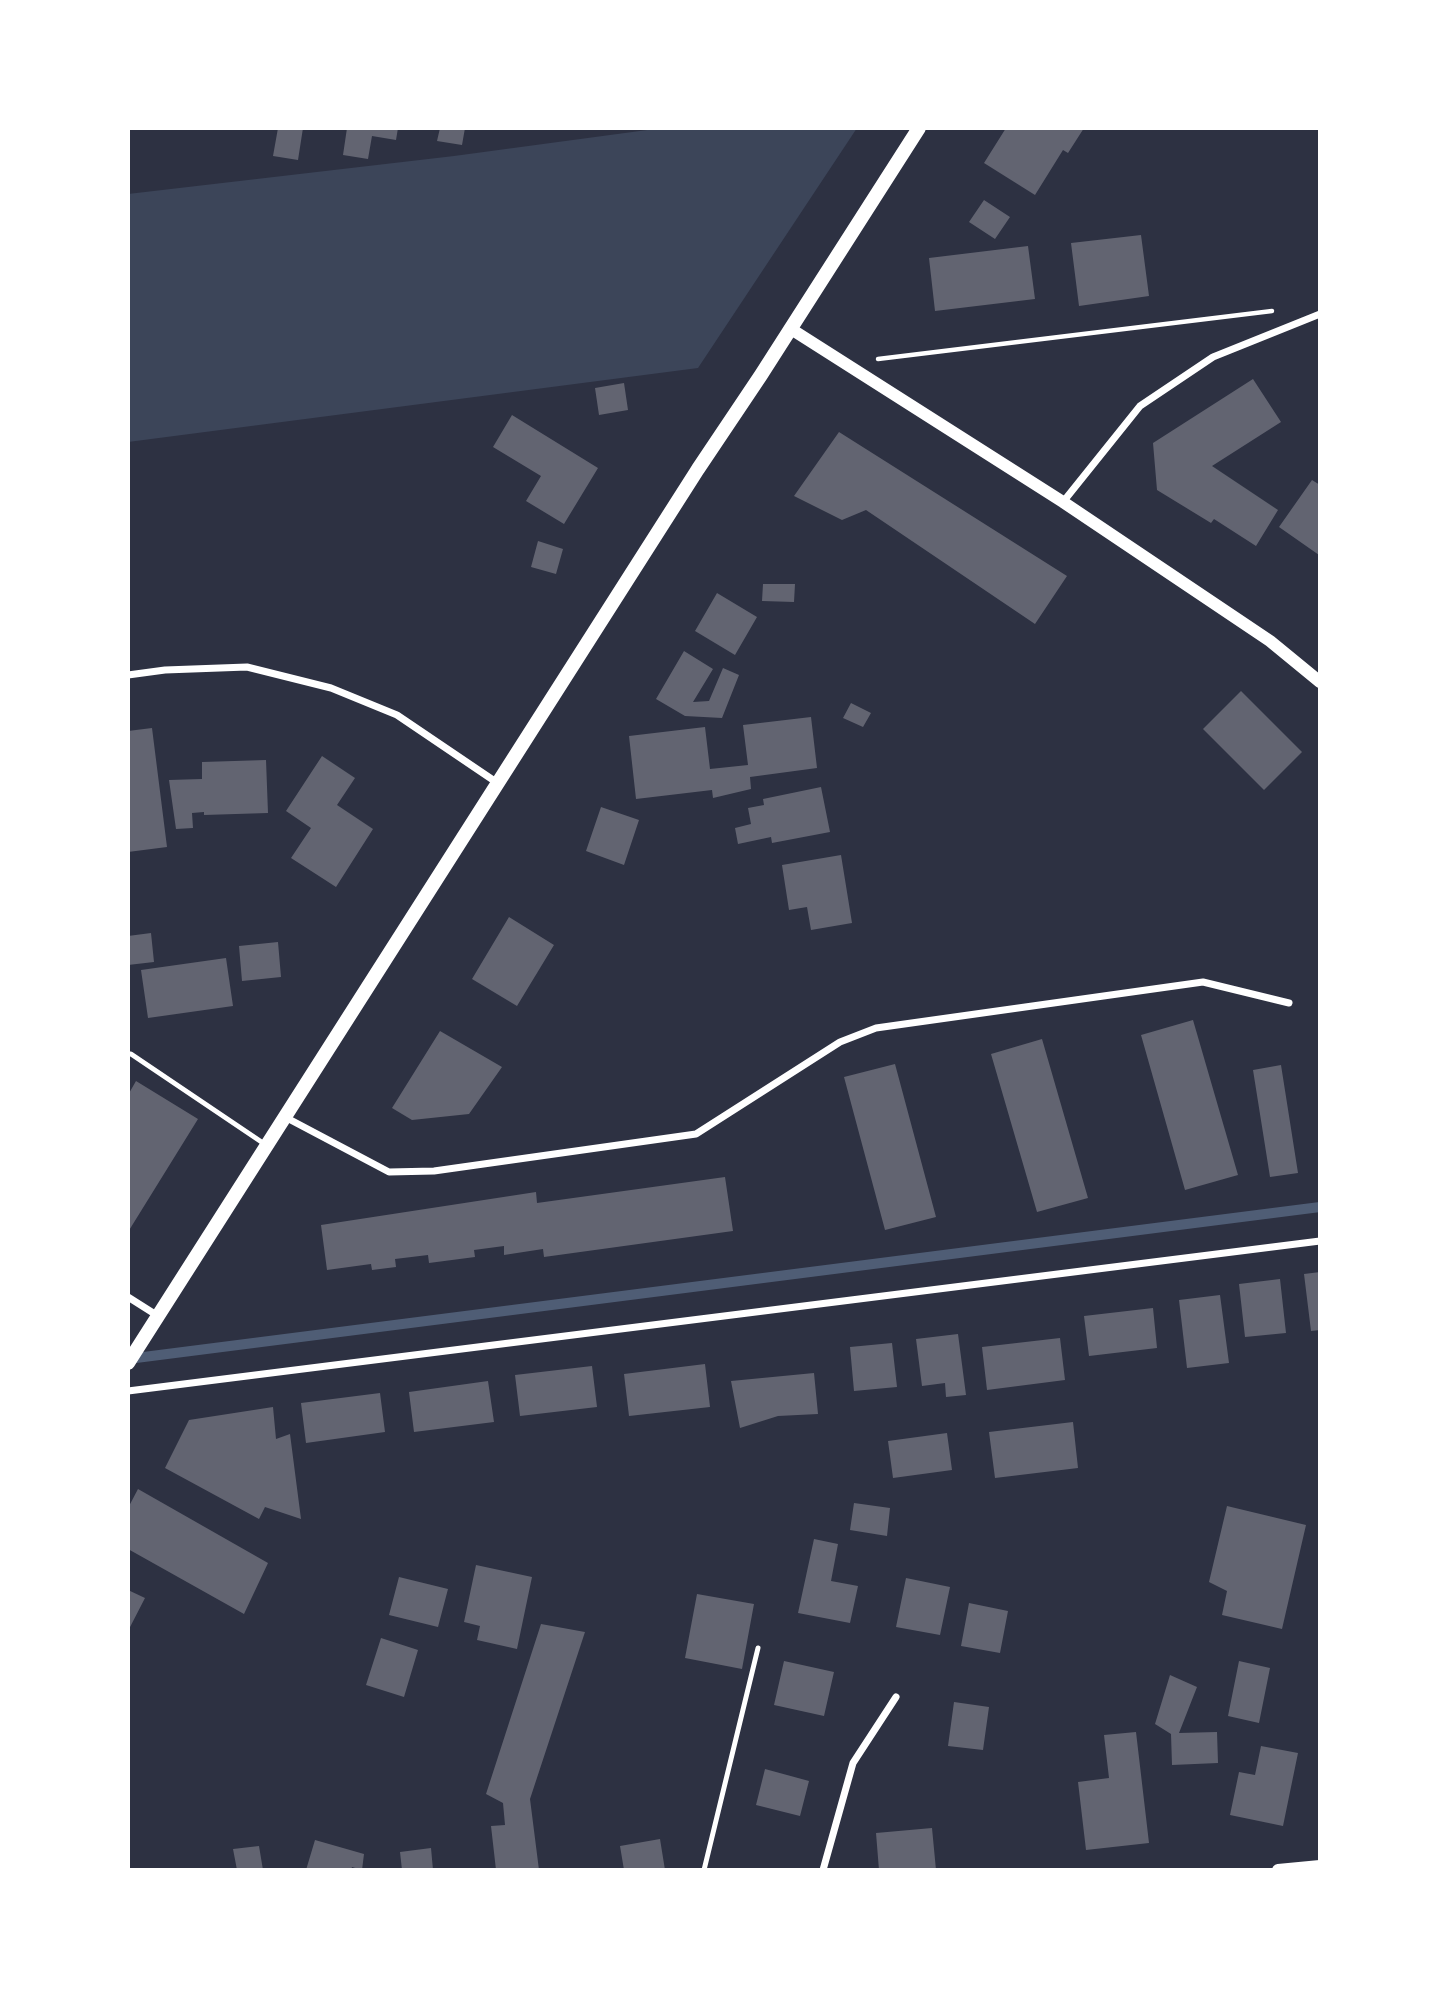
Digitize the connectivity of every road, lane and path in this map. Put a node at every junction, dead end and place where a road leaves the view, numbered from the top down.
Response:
1 (919, 128) edge
2 (1280, 310) dead end
3 (1320, 314) edge
4 (791, 329) junction
5 (846, 363) junction
6 (1063, 502) junction
7 (128, 675) edge
8 (1320, 682) edge
9 (499, 784) junction
10 (1289, 1003) dead end
11 (128, 1054) edge
12 (284, 1117) junction
13 (267, 1145) junction
14 (1320, 1241) edge
15 (128, 1297) edge
16 (158, 1316) junction
17 (128, 1363) edge
18 (128, 1391) edge
19 (758, 1648) dead end
20 (896, 1697) dead end
21 (1320, 1866) edge
22 (704, 1870) edge
23 (823, 1870) edge
24 (1278, 1870) edge

1 - 4 main road
2 - 5 path
3 - 6 street
4 - 5 street
4 - 9 main road
5 - 6 street
6 - 8 street
7 - 9 street
9 - 12 main road
10 - 12 street
11 - 13 lane
12 - 13 main road
13 - 16 main road
14 - 18 street
15 - 16 street
16 - 17 main road
19 - 22 lane
20 - 23 street
21 - 24 street

